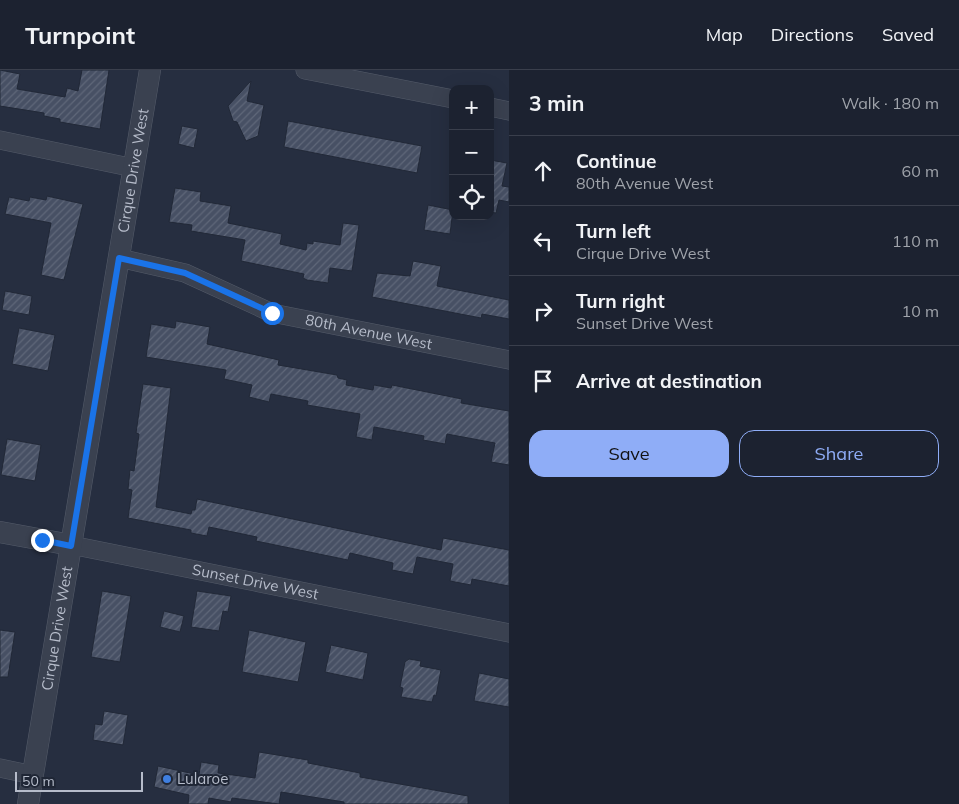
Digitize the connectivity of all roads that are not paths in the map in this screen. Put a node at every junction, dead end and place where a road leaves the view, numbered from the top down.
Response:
1 (150, 70) edge
2 (306, 70) edge
3 (449, 98) edge
4 (494, 108) edge
5 (509, 110) edge
6 (0, 140) edge
7 (134, 168) junction
8 (119, 258) junction
9 (509, 360) edge
10 (0, 532) edge
11 (71, 546) junction
12 (509, 633) edge
13 (0, 768) edge
14 (33, 774) junction
15 (28, 804) edge

1 - 7 street, Cirque Drive West
2 - 3 street
4 - 5 street
6 - 7 street
7 - 8 street, Cirque Drive West
8 - 9 street, 80th Avenue West
8 - 11 street, Cirque Drive West
10 - 11 street, Sunset Drive West
11 - 12 street, Sunset Drive West
11 - 14 street, Cirque Drive West
13 - 14 street
14 - 15 street, Cirque Drive West

